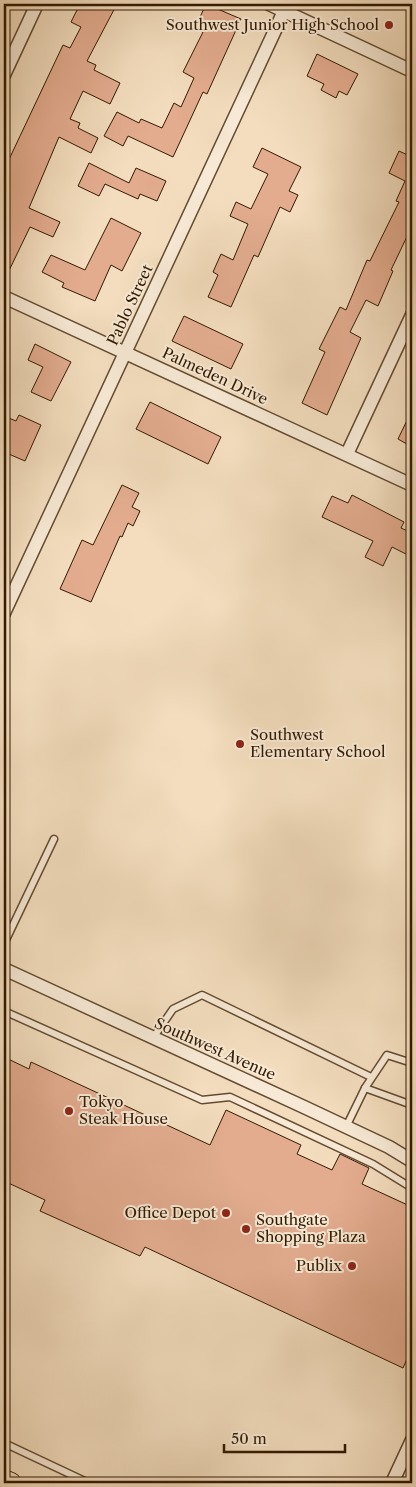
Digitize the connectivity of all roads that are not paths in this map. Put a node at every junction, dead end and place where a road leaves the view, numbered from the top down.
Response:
1 (37, 4) edge
2 (269, 4) edge
3 (286, 7) edge
4 (412, 70) edge
5 (4, 76) edge
6 (4, 297) edge
7 (412, 315) edge
8 (126, 353) junction
9 (347, 454) junction
10 (412, 485) edge
11 (4, 612) edge
12 (54, 840) dead end
13 (4, 944) edge
14 (4, 969) edge
15 (4, 1011) edge
16 (153, 1038) junction
17 (412, 1063) edge
18 (372, 1076) junction
19 (365, 1088) junction
20 (412, 1105) edge
21 (346, 1127) junction
22 (412, 1161) edge
23 (412, 1188) edge
24 (412, 1440) edge
25 (4, 1443) edge
26 (4, 1480) edge
27 (11, 1483) edge
28 (90, 1483) edge
29 (392, 1483) edge

1 - 5 street
2 - 3 street
3 - 4 street
3 - 8 street, Pablo Street
6 - 8 street, Palmeden Drive
7 - 9 street
8 - 9 street, Palmeden Drive
8 - 11 street, Pablo Street
9 - 10 street, Palmeden Drive
12 - 13 lane
14 - 16 street, Southwest Avenue
15 - 23 lane
16 - 18 lane
16 - 21 street, Southwest Avenue
17 - 18 lane
18 - 19 lane
19 - 20 lane
19 - 21 lane
21 - 22 street, Southwest Avenue
24 - 29 street
25 - 28 lane
26 - 27 main road

